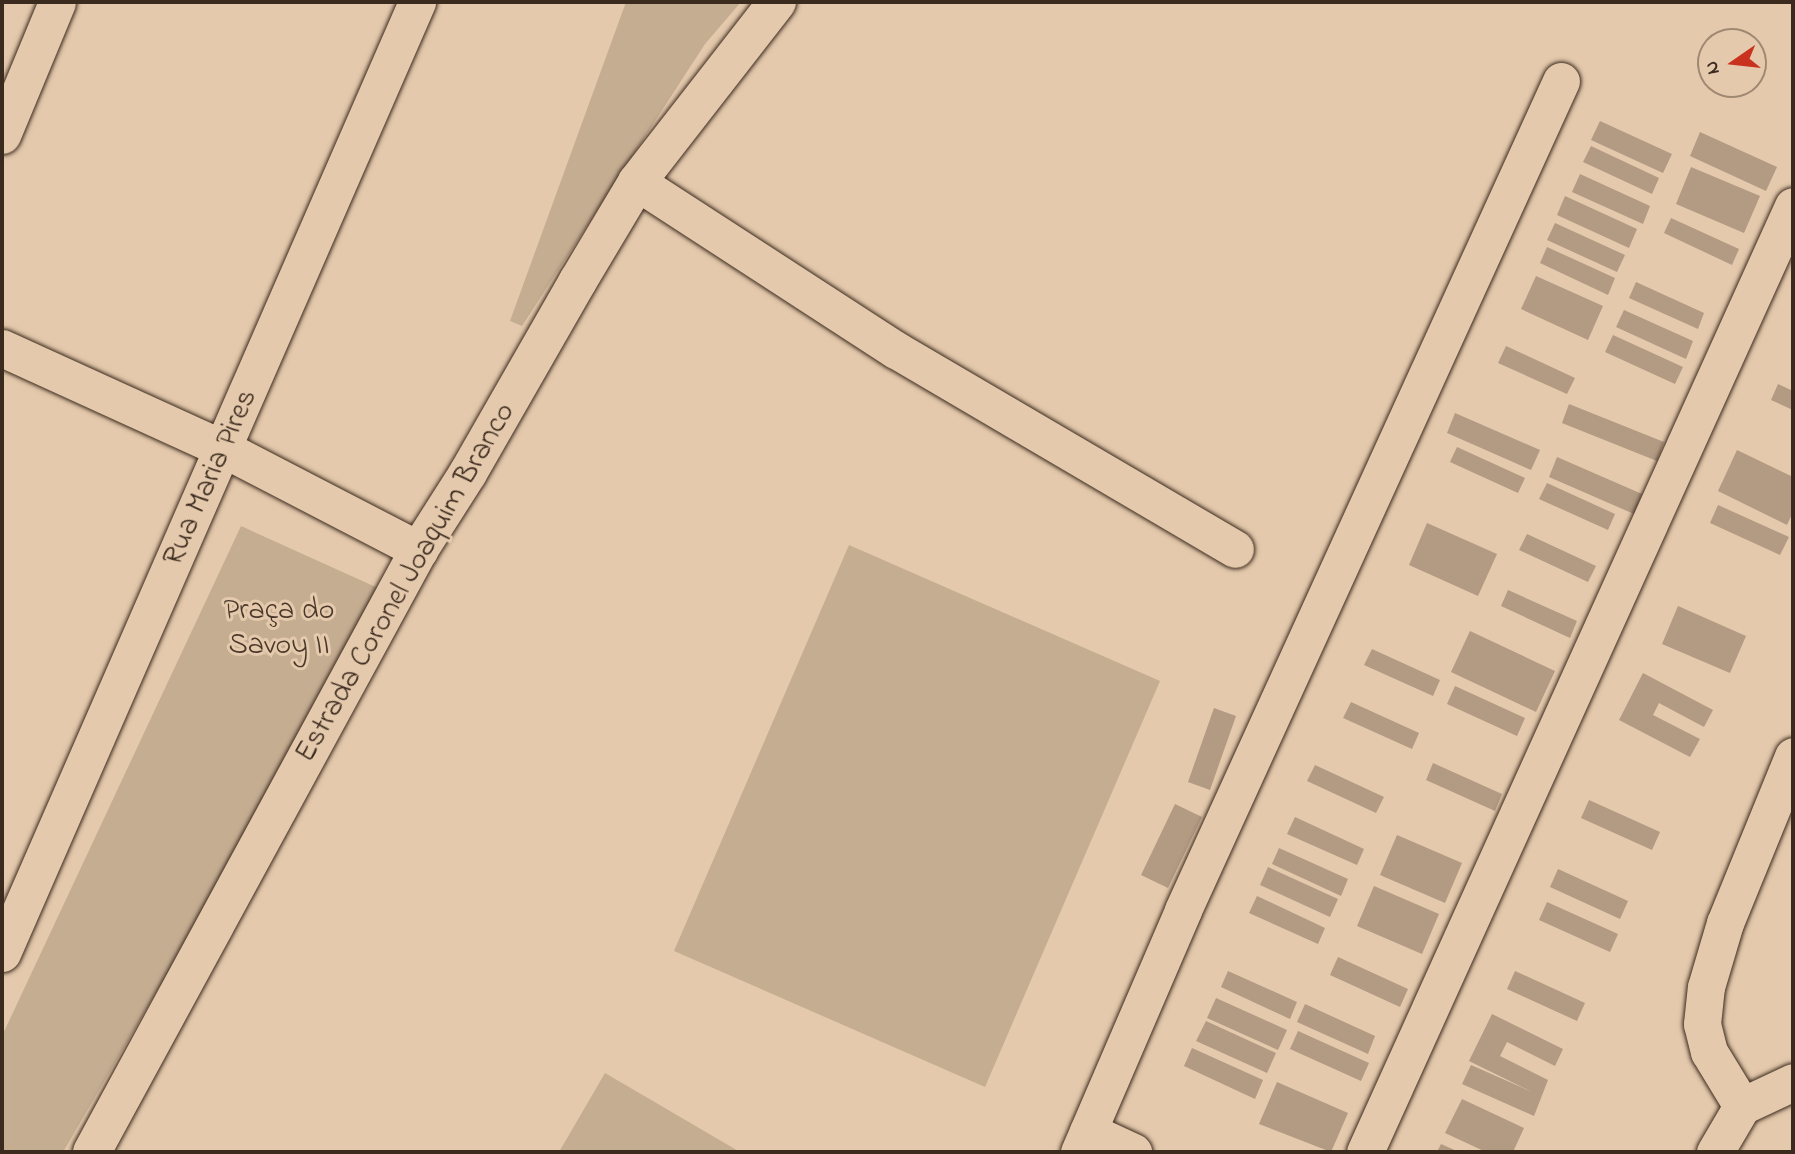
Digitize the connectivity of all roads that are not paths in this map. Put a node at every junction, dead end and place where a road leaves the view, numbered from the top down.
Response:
1 (57, 2) edge
2 (417, 2) edge
3 (777, 2) edge
4 (1561, 81) dead end
5 (2, 135) edge
6 (637, 182) junction
7 (1793, 206) edge
8 (2, 348) edge
9 (224, 449) junction
10 (1234, 549) dead end
11 (419, 550) junction
12 (1793, 756) edge
13 (2, 953) edge
14 (1793, 1082) edge
15 (1742, 1106) junction
16 (1084, 1141) edge
17 (92, 1152) edge
18 (1133, 1152) edge
19 (1365, 1152) edge
20 (1715, 1152) edge

1 - 5 street
2 - 9 street, Rua Maria Pires
3 - 6 street, Estrada Coronel Joaquim Branco
4 - 16 street
6 - 10 street
6 - 11 street, Estrada Coronel Joaquim Branco
7 - 19 street
8 - 9 street
9 - 11 street
9 - 13 street, Rua Maria Pires
11 - 17 street, Estrada Coronel Joaquim Branco
12 - 15 street
14 - 15 street
15 - 20 street
16 - 18 street

